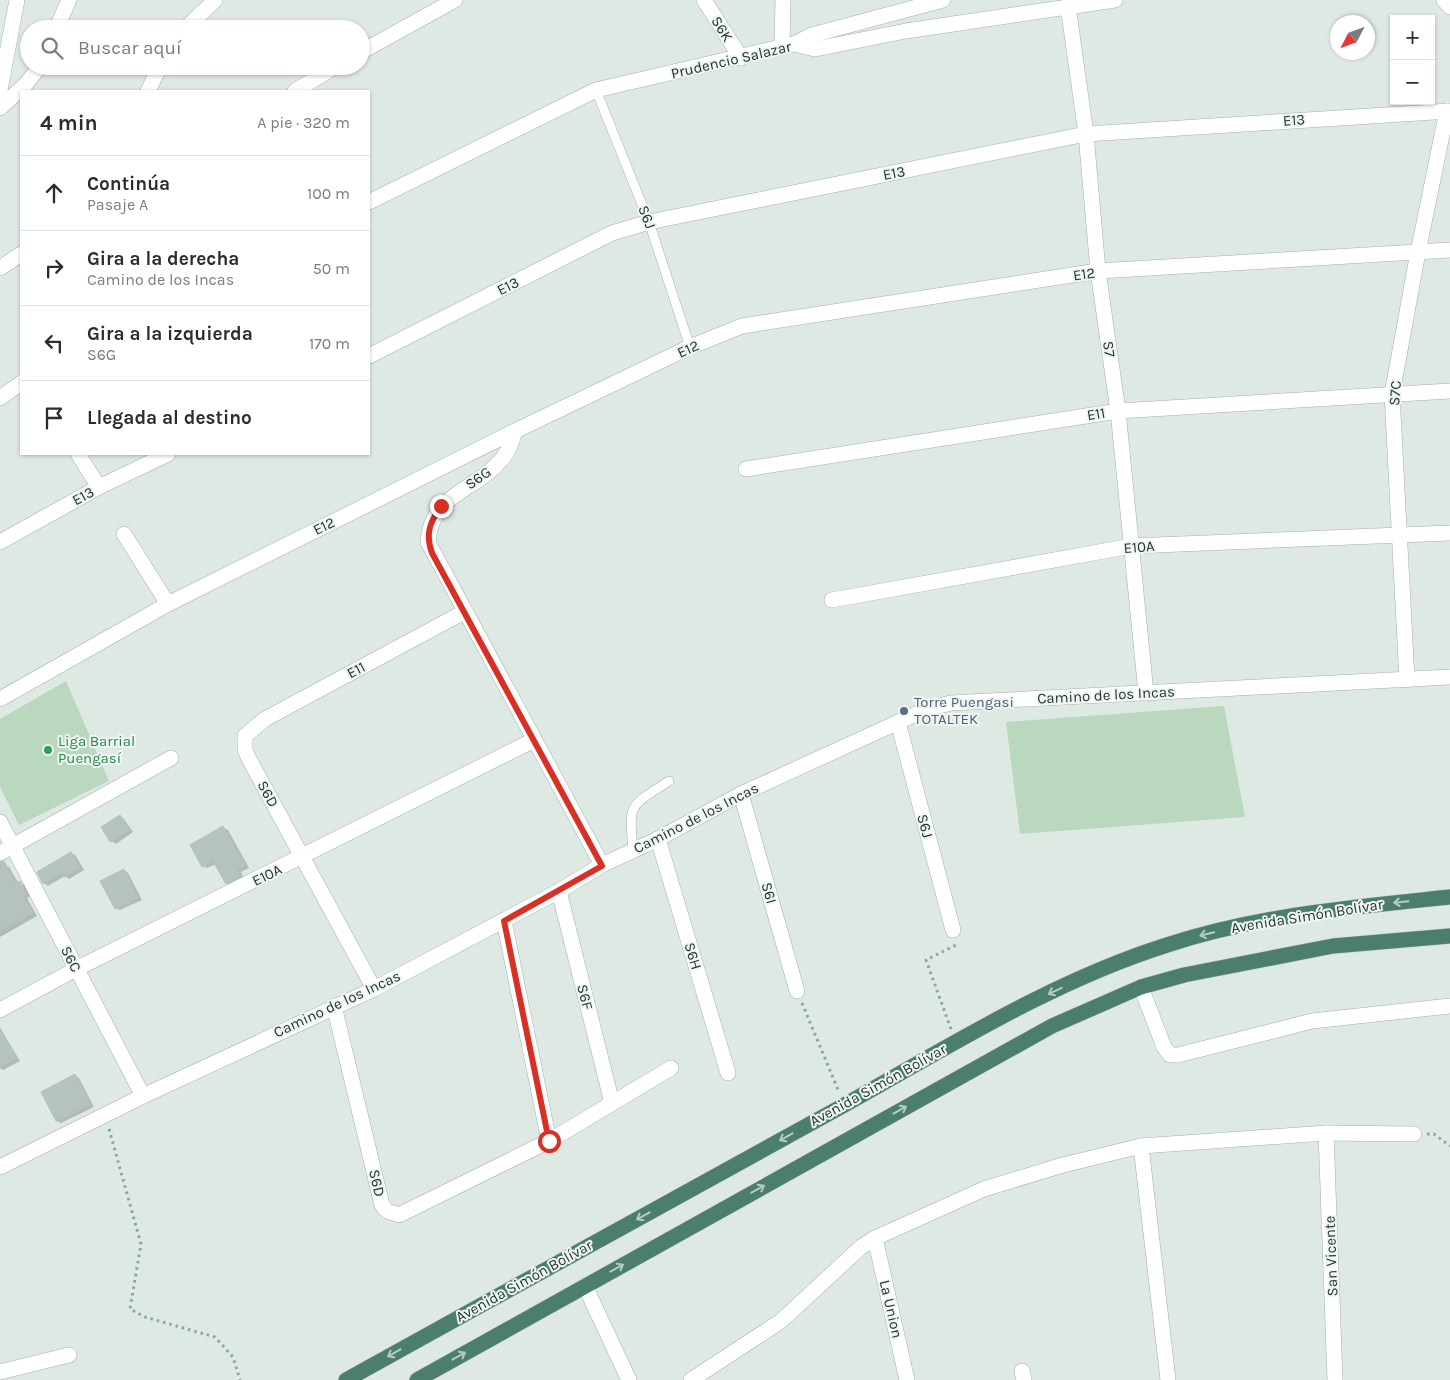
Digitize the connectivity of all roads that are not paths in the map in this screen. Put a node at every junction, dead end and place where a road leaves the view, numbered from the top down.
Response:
1 (17, 0) edge
2 (69, 0) edge
3 (215, 0) edge
4 (456, 0) edge
5 (704, 0) edge
6 (783, 0) edge
7 (943, 0) edge
8 (1115, 0) edge
9 (1444, 0) edge
10 (1068, 6) junction
11 (1450, 6) edge
12 (60, 20) edge
13 (194, 20) edge
14 (788, 46) junction
15 (370, 47) edge
16 (741, 58) junction
17 (33, 75) edge
18 (156, 75) edge
19 (321, 75) edge
20 (0, 90) edge
21 (148, 90) edge
22 (297, 90) edge
23 (596, 90) junction
24 (0, 108) edge
25 (1448, 111) edge
26 (1086, 134) junction
27 (370, 202) edge
28 (649, 222) junction
29 (1450, 250) edge
30 (1418, 252) junction
31 (20, 255) edge
32 (0, 268) edge
33 (1098, 271) junction
34 (690, 347) junction
35 (370, 355) edge
36 (20, 383) edge
37 (1450, 391) edge
38 (1392, 394) junction
39 (0, 398) edge
40 (1118, 411) junction
41 (515, 431) junction
42 (79, 455) edge
43 (166, 455) edge
44 (746, 469) dead end
45 (99, 487) junction
46 (1450, 533) edge
47 (124, 534) dead end
48 (1398, 536) junction
49 (0, 542) edge
50 (1132, 546) junction
51 (832, 600) dead end
52 (168, 604) junction
53 (464, 612) junction
54 (1450, 677) edge
55 (1407, 680) junction
56 (1146, 693) junction
57 (0, 698) edge
58 (898, 722) junction
59 (249, 730) joint
60 (534, 740) junction
61 (171, 758) dead end
62 (669, 781) dead end
63 (741, 794) junction
64 (0, 822) edge
65 (658, 839) junction
66 (7, 850) edge
67 (633, 850) junction
68 (302, 857) junction
69 (602, 866) junction
70 (559, 891) junction
71 (1450, 897) edge
72 (504, 921) junction
73 (953, 930) road end
74 (1450, 936) edge
75 (76, 969) junction
76 (1141, 988) junction
77 (374, 989) junction
78 (797, 991) road end
79 (334, 1006) junction
80 (1450, 1006) edge
81 (0, 1010) edge
82 (671, 1068) dead end
83 (728, 1073) dead end
84 (143, 1096) junction
85 (612, 1103) junction
86 (1326, 1133) junction
87 (1414, 1134) road end
88 (549, 1141) junction
89 (1140, 1146) junction
90 (0, 1167) edge
91 (875, 1238) junction
92 (585, 1286) junction
93 (69, 1355) dead end
94 (0, 1372) edge
95 (346, 1380) edge
96 (417, 1380) edge
97 (629, 1380) edge
98 (691, 1380) edge
99 (907, 1380) edge
100 (1168, 1380) edge
101 (1335, 1380) edge

1 - 20 street
2 - 12 street
3 - 13 street
4 - 15 street
5 - 16 street, S6K
6 - 14 street
7 - 14 street
8 - 10 street, Prudencio Salazar
9 - 11 street
10 - 14 street, Prudencio Salazar
10 - 26 street, S7
14 - 16 street, Prudencio Salazar
16 - 23 street, Prudencio Salazar
17 - 24 street
18 - 21 street
19 - 22 street
23 - 27 street, Prudencio Salazar
23 - 28 lane, S6J
25 - 26 street, E13
25 - 30 street, S7C
26 - 28 street, E13
26 - 33 street, S7
28 - 34 lane, S6J
28 - 35 street, E13
29 - 30 street, E12
30 - 33 street, E12
30 - 38 street, S7C
31 - 32 street
33 - 34 street, E12
33 - 40 street, S7
34 - 41 street, E12
36 - 39 street
37 - 38 street, E11
38 - 40 street, E11
38 - 48 street, S7C
40 - 44 street, E11
40 - 50 street, S7
41 - 52 street, E12
41 - 53 street, S6G
42 - 45 street
43 - 45 street, E13
45 - 49 street, E13
46 - 48 street, E10A
47 - 52 street
48 - 50 street, E10A
48 - 55 street, S7C
50 - 51 street, E10A
50 - 56 street, S7
52 - 57 street, E12
53 - 59 street, E11
53 - 60 street, S6G
54 - 55 street, Camino de los Incas
55 - 56 street, Camino de los Incas
56 - 58 street, Camino de los Incas
58 - 63 street, Camino de los Incas
58 - 73 street, S6J
59 - 68 street, S6D
60 - 68 street, E10A
60 - 69 street, S6G
61 - 66 street
62 - 67 lane
63 - 65 street, Camino de los Incas
63 - 78 street, S6I
64 - 66 street, S6C
65 - 67 street, Camino de los Incas
65 - 83 street, S6H
66 - 75 street, S6C
67 - 69 street, Camino de los Incas
68 - 75 street, E10A
68 - 77 street, S6D
69 - 70 street, Camino de los Incas
70 - 72 street, Camino de los Incas
70 - 85 street, S6F
71 -> 95 highway, Avenida Simón Bolívar
72 - 77 street, Camino de los Incas
72 - 88 street
74 - 76 highway
75 - 81 street, E10A
75 - 84 street, S6C
76 - 80 street
92 -> 76 highway
77 - 79 street, Camino de los Incas
79 - 84 street, Camino de los Incas
79 - 88 street, S6D
82 - 85 street
84 - 90 street, Camino de los Incas
85 - 88 street
86 - 87 street
86 - 89 street
86 - 101 street, San Vicente
89 - 91 street
89 - 100 street
91 - 98 street
91 - 99 street, La Union
96 -> 92 highway
92 - 97 street
93 - 94 street

